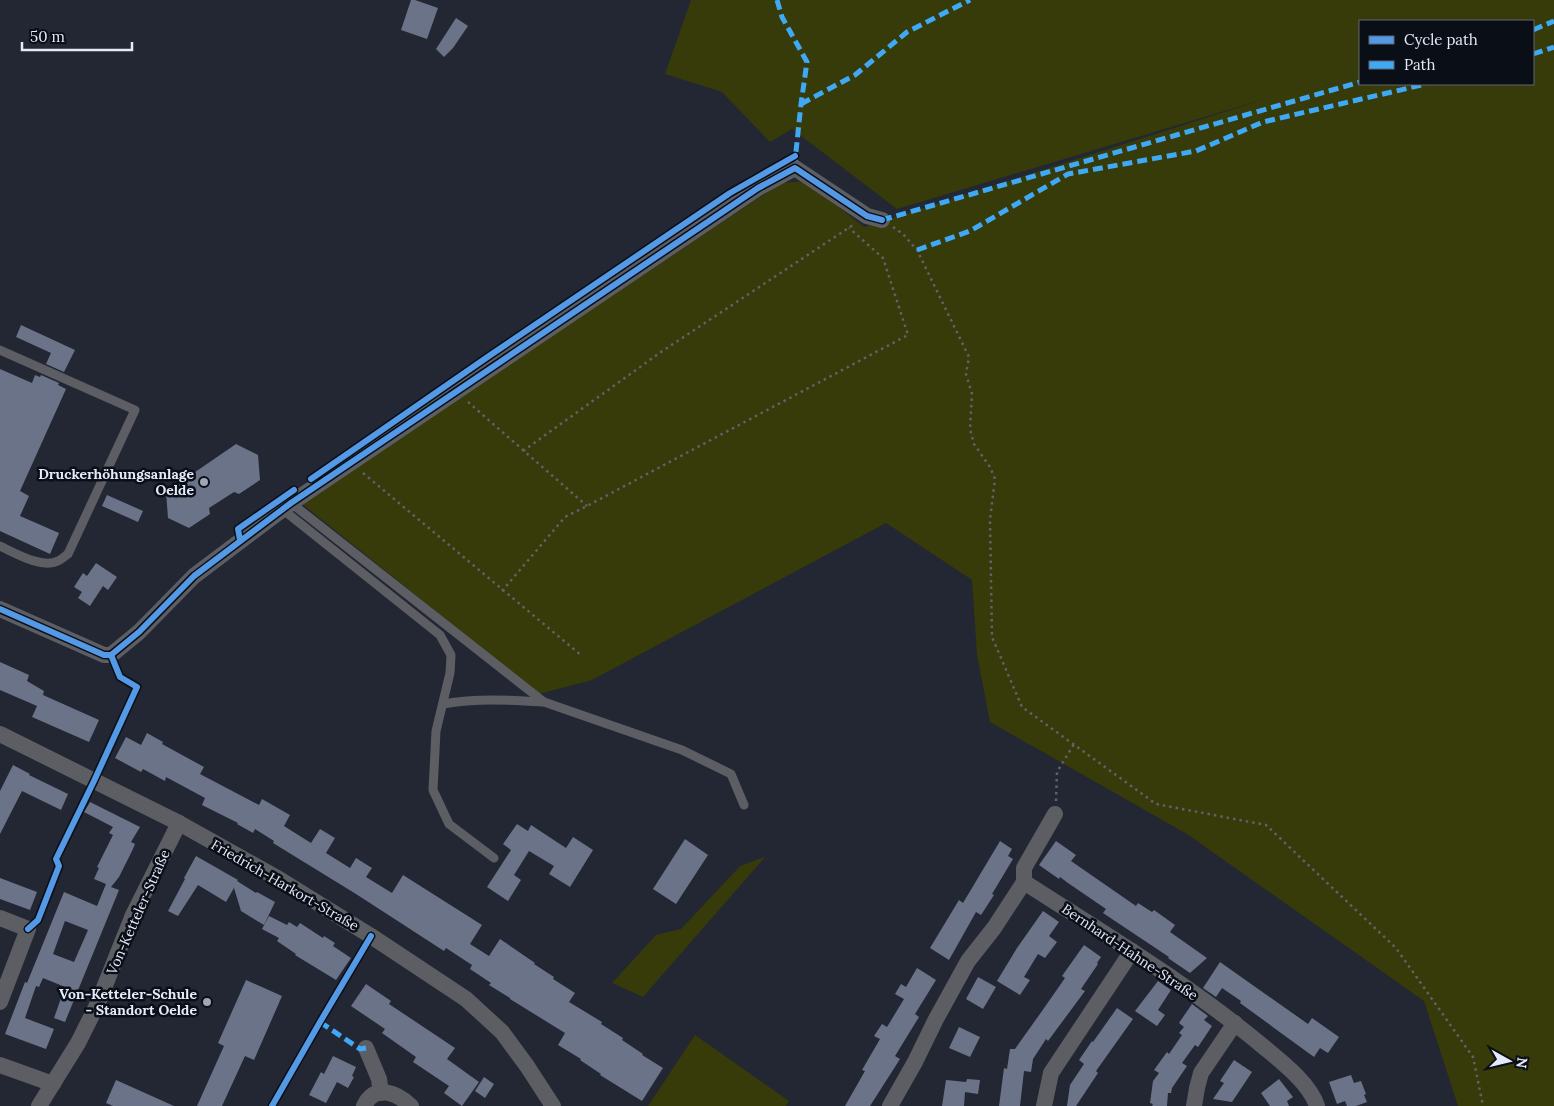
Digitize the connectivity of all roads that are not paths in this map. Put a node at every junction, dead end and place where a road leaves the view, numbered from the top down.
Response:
1 (874, 218) road end
2 (0, 350) edge
3 (287, 506) junction
4 (0, 546) edge
5 (0, 609) edge
6 (544, 702) junction
7 (443, 704) junction
8 (0, 734) edge
9 (744, 805) dead end
10 (1055, 814) road end
11 (179, 823) junction
12 (494, 858) dead end
13 (1024, 882) junction
14 (0, 918) edge
15 (1132, 951) junction
16 (0, 1002) edge
17 (1235, 1023) junction
18 (366, 1048) dead end
19 (0, 1065) edge
20 (53, 1084) junction
21 (381, 1093) junction
22 (891, 1105) edge
23 (39, 1106) edge
24 (364, 1106) edge
25 (411, 1106) edge
26 (552, 1106) edge
27 (1044, 1106) edge
28 (1194, 1106) edge
29 (1317, 1106) edge

1 - 3 street
2 - 4 lane
3 - 5 street
3 - 6 lane
3 - 7 lane
6 - 7 lane
6 - 9 lane
7 - 12 lane
8 - 11 street, Friedrich-Harkort-Straße
10 - 13 street
11 - 20 street, Von-Ketteler-Straße
11 - 26 street, Friedrich-Harkort-Straße
13 - 15 street, Bernhard-Hahne-Straße
13 - 22 street
14 - 16 street
15 - 17 street, Bernhard-Hahne-Straße
15 - 27 street
17 - 28 street
17 - 29 street, Bernhard-Hahne-Straße
18 - 21 street
19 - 20 street
20 - 23 street, Von-Ketteler-Straße
21 - 24 street
21 - 25 street

